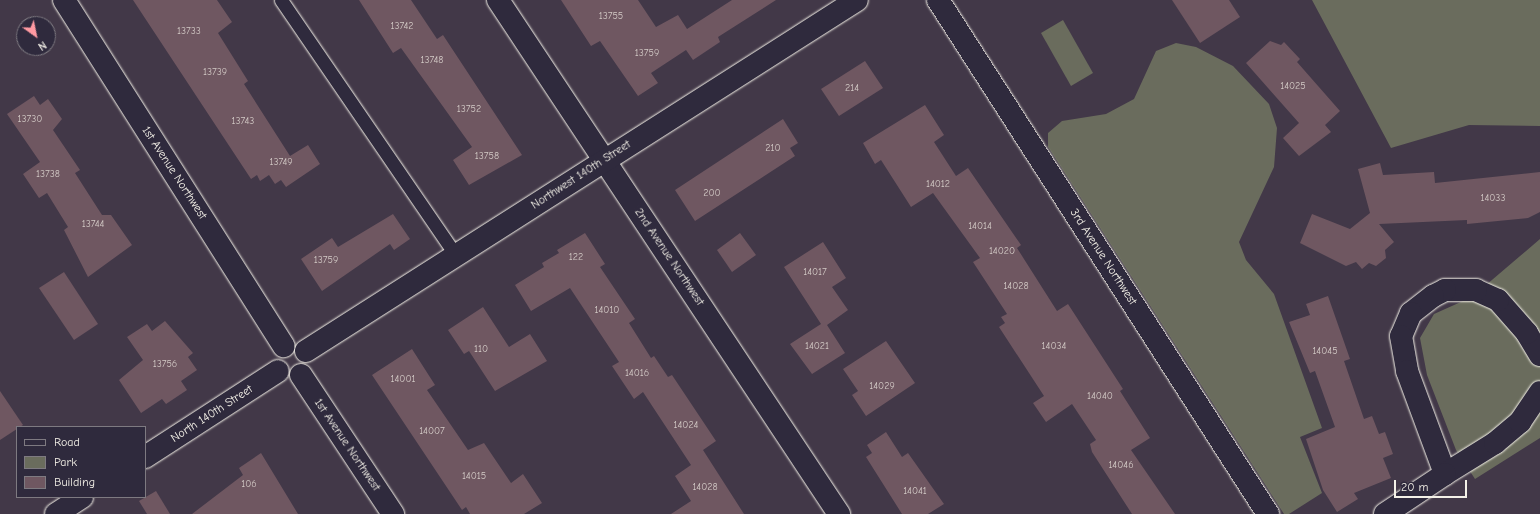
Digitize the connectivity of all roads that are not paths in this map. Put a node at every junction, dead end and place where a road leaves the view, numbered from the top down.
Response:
1 (64, 0) edge
2 (281, 0) edge
3 (498, 0) edge
4 (857, 0) edge
5 (938, 0) edge
6 (605, 160) junction
7 (456, 256) junction
8 (284, 346) junction
9 (306, 351) junction
10 (1540, 354) edge
11 (278, 371) junction
12 (301, 375) junction
13 (1540, 392) edge
14 (146, 456) edge
15 (1445, 474) junction
16 (80, 498) edge
17 (56, 514) edge
18 (393, 514) edge
19 (839, 514) edge
20 (1268, 514) edge
21 (1385, 514) edge

1 - 8 street, 1st Avenue Northwest
2 - 7 lane
3 - 6 street, 2nd Avenue Northwest
4 - 6 street, Northwest 140th Street
5 - 20 street, 3rd Avenue Northwest
6 - 7 street, Northwest 140th Street
6 - 19 street, 2nd Avenue Northwest
7 - 9 street, Northwest 140th Street
8 - 9 street
8 - 11 street
9 - 12 street
10 - 15 street
11 - 12 street
11 - 14 street, North 140th Street
12 - 18 street, 1st Avenue Northwest
13 - 15 street
15 - 21 street
16 - 17 street

